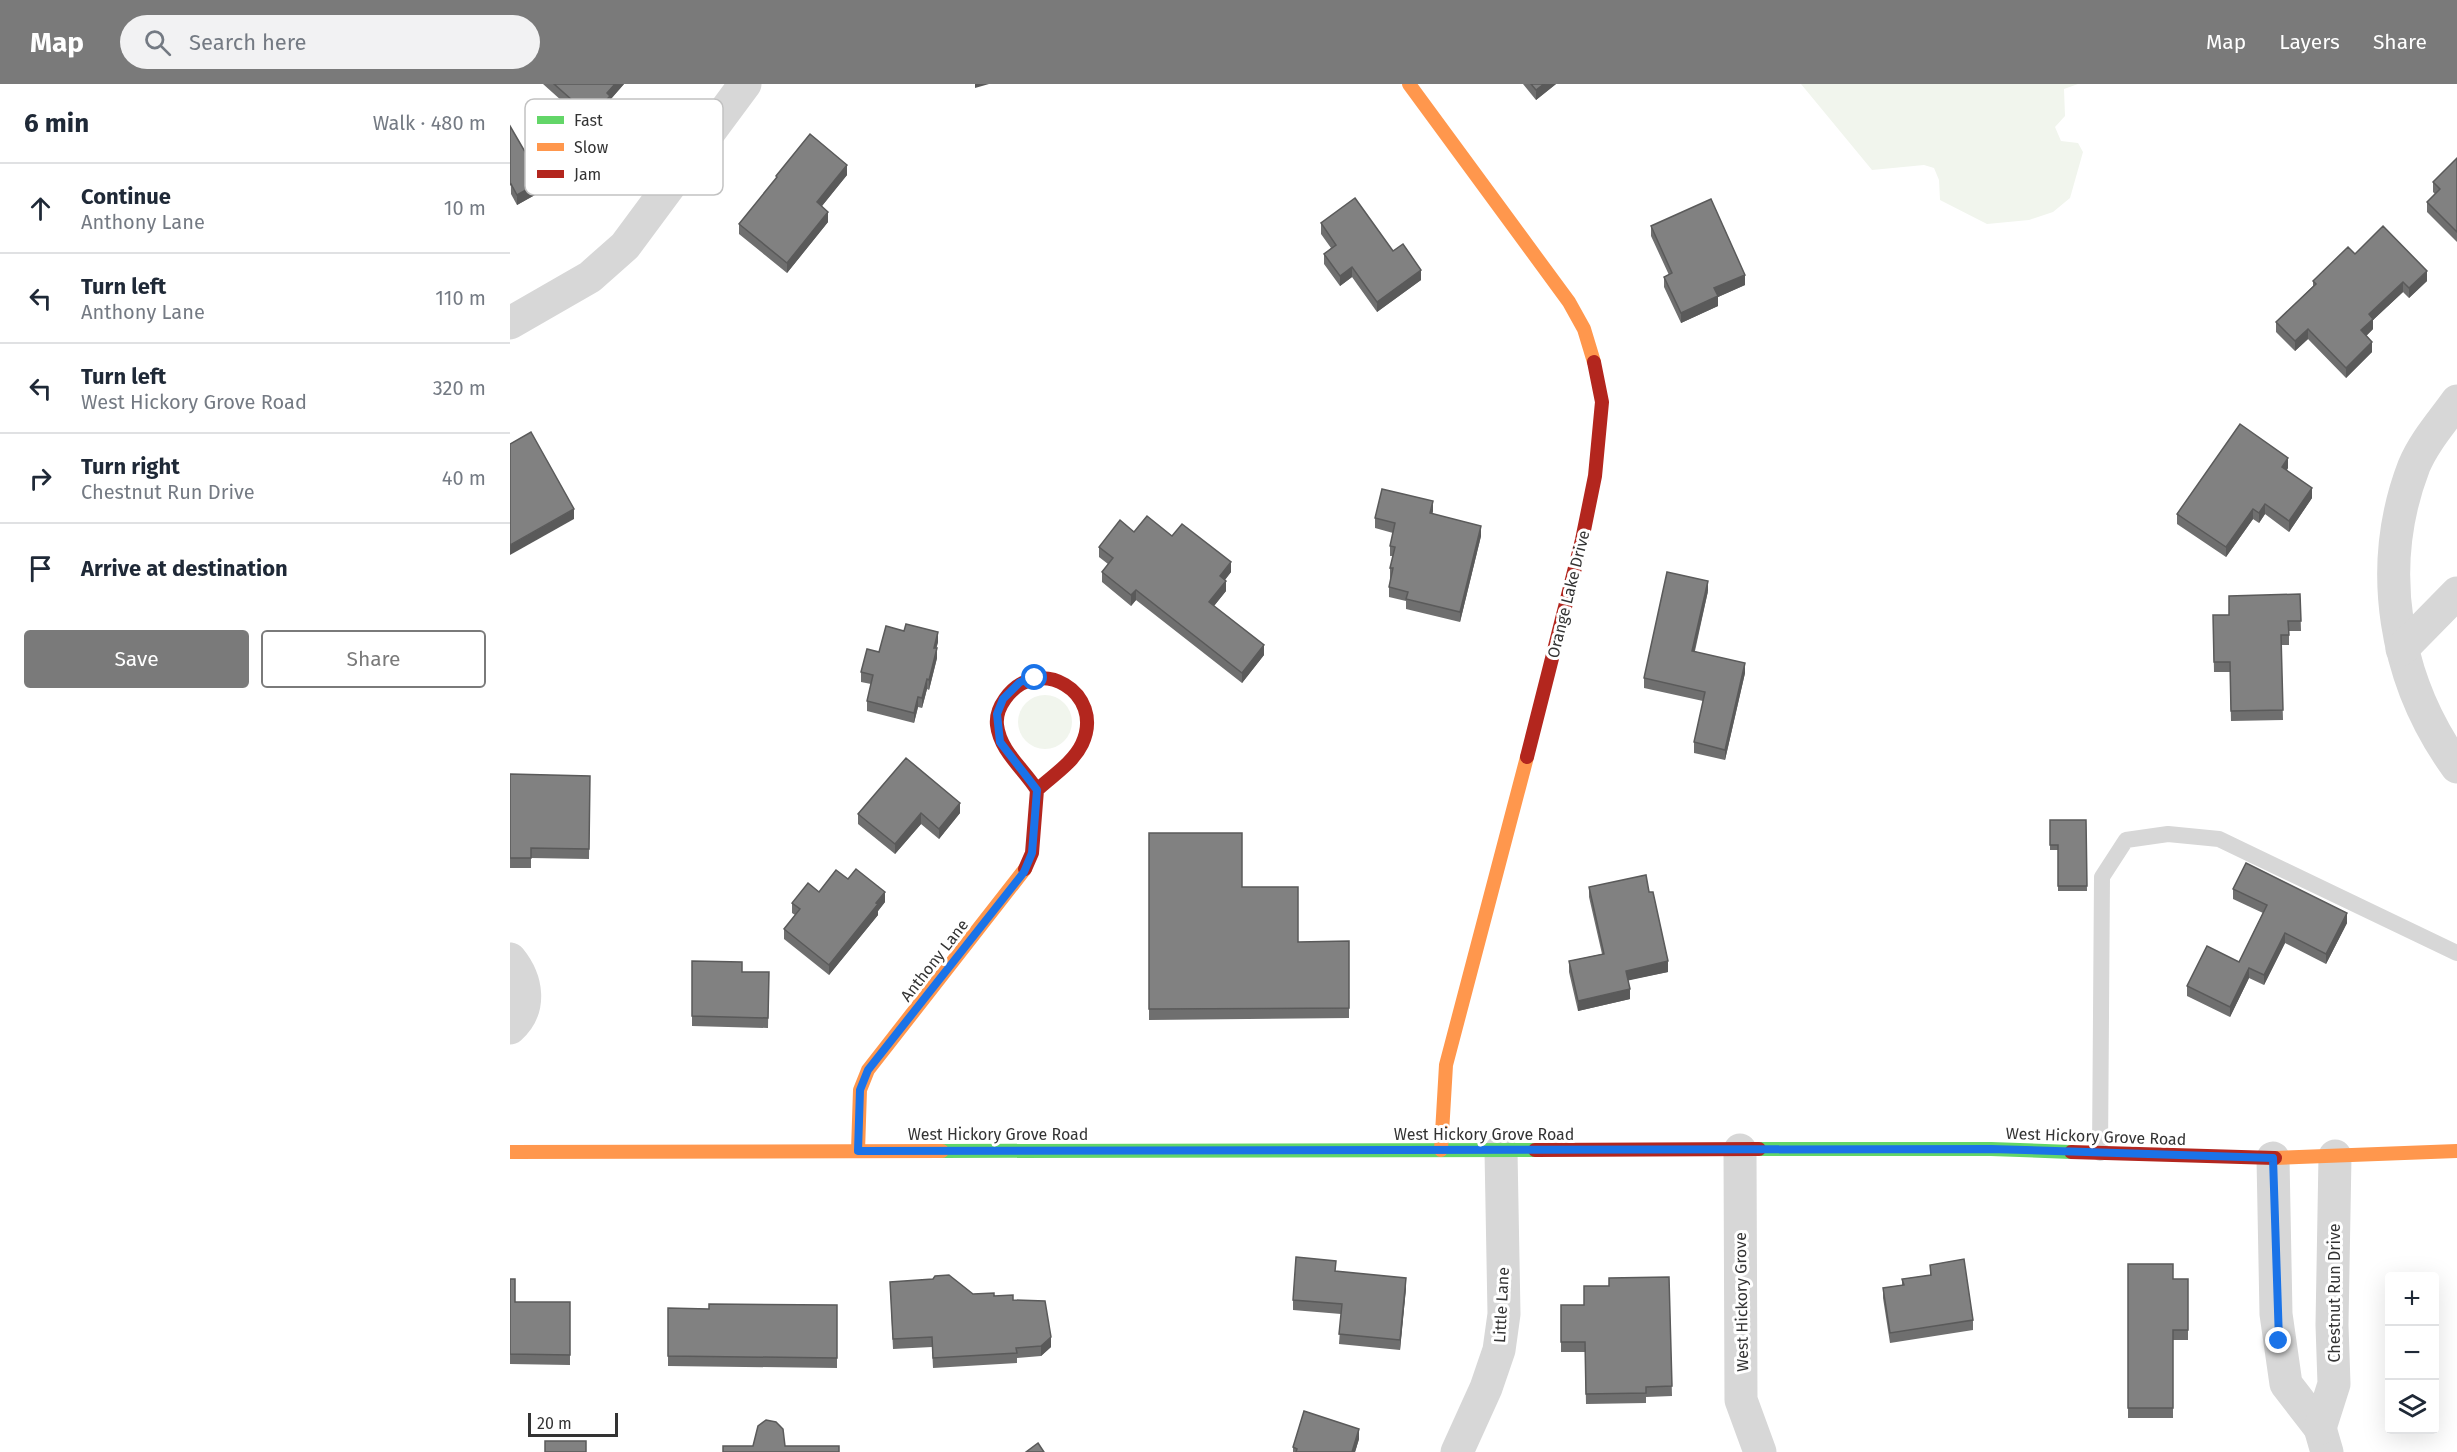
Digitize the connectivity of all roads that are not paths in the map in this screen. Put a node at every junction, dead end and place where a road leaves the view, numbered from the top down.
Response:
1 (745, 84) edge
2 (1409, 84) edge
3 (723, 114) edge
4 (663, 195) edge
5 (510, 322) edge
6 (2457, 401) edge
7 (2457, 593) edge
8 (2402, 649) junction
9 (2457, 767) edge
10 (1037, 790) junction
11 (2457, 953) edge
12 (510, 959) edge
13 (510, 1028) edge
14 (1441, 1150) junction
15 (1740, 1150) junction
16 (858, 1151) junction
17 (1501, 1151) junction
18 (2457, 1151) edge
19 (510, 1152) edge
20 (2100, 1153) junction
21 (2335, 1156) junction
22 (2273, 1158) junction
23 (2323, 1440) edge
24 (1457, 1452) edge
25 (1760, 1452) edge

1 - 3 street
2 - 14 street, Orange Lake Drive
4 - 5 street
6 - 8 street
7 - 8 street
8 - 9 street
10 - 10 street
10 - 16 street, Anthony Lane
11 - 20 lane
12 - 13 street
14 - 16 street, West Hickory Grove Road
14 - 17 street, West Hickory Grove Road
15 - 17 street, West Hickory Grove Road
15 - 20 street, West Hickory Grove Road
15 - 25 street, West Hickory Grove
16 - 19 street, West Hickory Grove Road
17 - 24 street, Little Lane
18 - 21 street, West Hickory Grove Road
20 - 22 street, West Hickory Grove Road
21 - 22 street, West Hickory Grove Road
21 - 23 street, Chestnut Run Drive
22 - 23 street, Chestnut Run Drive

